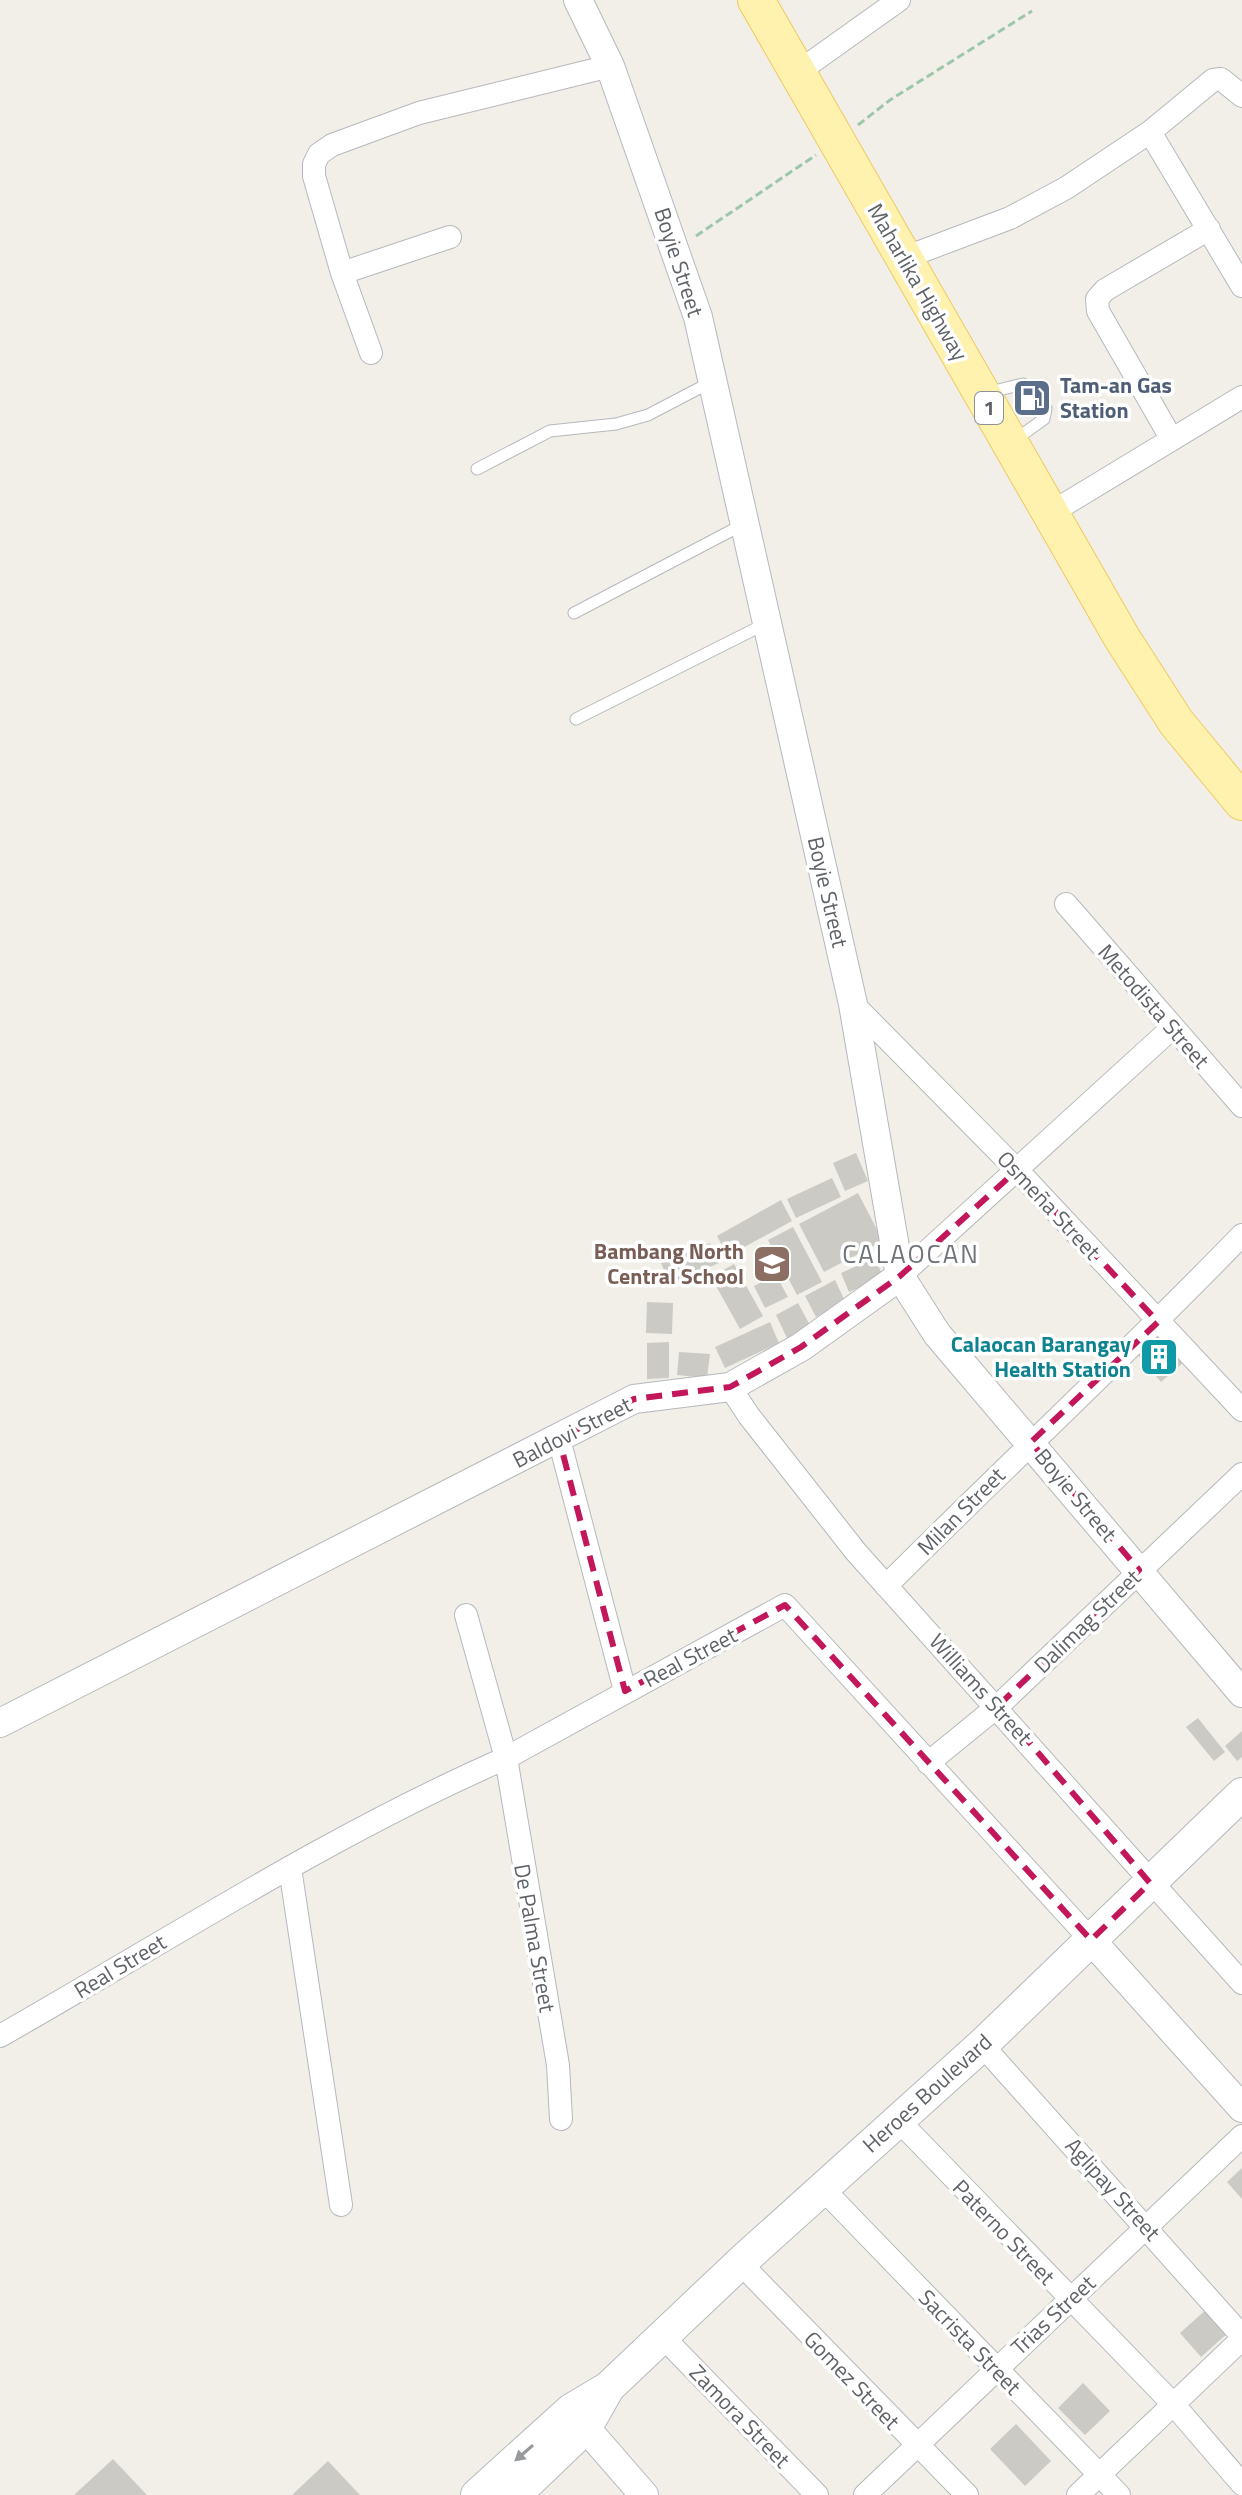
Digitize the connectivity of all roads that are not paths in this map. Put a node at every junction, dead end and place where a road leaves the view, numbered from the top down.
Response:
1 (577, 0) edge
2 (756, 0) edge
3 (899, 0) edge
4 (610, 66) junction
5 (798, 72) junction
6 (1242, 96) edge
7 (1150, 132) junction
8 (1209, 229) junction
9 (450, 237) dead end
10 (904, 258) junction
11 (342, 273) junction
12 (1242, 286) edge
13 (371, 353) dead end
14 (713, 381) junction
15 (982, 394) junction
16 (1239, 405) edge
17 (1171, 438) junction
18 (1009, 444) junction
19 (477, 469) dead end
20 (1049, 514) junction
21 (746, 523) junction
22 (574, 613) dead end
23 (769, 623) junction
24 (576, 719) dead end
25 (1242, 802) edge
26 (1066, 904) dead end
27 (853, 1004) junction
28 (1172, 1028) junction
29 (1242, 1106) edge
30 (1017, 1170) junction
31 (1242, 1235) edge
32 (900, 1276) junction
33 (1158, 1322) junction
34 (730, 1387) junction
35 (1242, 1410) edge
36 (559, 1439) junction
37 (1031, 1442) junction
38 (1242, 1474) edge
39 (1139, 1570) junction
40 (886, 1586) junction
41 (466, 1615) dead end
42 (625, 1691) junction
43 (1242, 1693) edge
44 (998, 1706) junction
45 (0, 1723) edge
46 (506, 1758) junction
47 (928, 1763) junction
48 (1242, 1794) edge
49 (290, 1868) junction
50 (1150, 1883) junction
51 (1091, 1940) junction
52 (1242, 1983) edge
53 (0, 2036) edge
54 (982, 2045) junction
55 (1240, 2101) edge
56 (561, 2119) dead end
57 (898, 2120) junction
58 (1242, 2136) edge
59 (822, 2188) junction
60 (341, 2205) dead end
61 (1149, 2227) junction
62 (740, 2263) junction
63 (1068, 2300) junction
64 (663, 2337) junction
65 (1242, 2337) edge
66 (995, 2370) junction
67 (1174, 2405) junction
68 (578, 2419) junction
69 (915, 2446) junction
70 (1099, 2474) junction
71 (1242, 2484) edge
72 (477, 2495) edge
73 (515, 2495) edge
74 (644, 2495) edge
75 (817, 2495) edge
76 (865, 2495) edge
77 (967, 2495) edge
78 (1078, 2495) edge
79 (1119, 2495) edge

1 - 4 street, Boyie Street
2 - 5 main road, Maharlika Highway / 1
3 - 5 street
4 - 11 street
4 - 14 street, Boyie Street
5 - 10 main road, Maharlika Highway / 1
6 - 7 street
7 - 8 street
7 - 10 street
8 - 12 street
8 - 17 street
9 - 11 street
10 - 15 main road, Maharlika Highway / 1
11 - 13 street
14 - 19 lane
14 - 21 street, Boyie Street
15 - 18 main road, Maharlika Highway / 1
15 - 18 lane
16 - 17 street
17 - 20 street
18 - 20 main road, Maharlika Highway / 1
20 - 25 main road, Maharlika Highway / 1
21 - 22 lane
21 - 23 street, Boyie Street
23 - 24 lane
23 - 27 street, Boyie Street
26 - 28 street, Metodista Street
27 - 30 street, Osmeña Street
27 - 32 street, Boyie Street
28 - 29 street, Metodista Street
28 - 30 street, Baldovi Street
30 - 32 street, Baldovi Street
30 - 33 street, Osmeña Street
31 - 33 street, Milan Street
32 - 34 street, Baldovi Street
32 - 37 street, Boyie Street
33 - 35 street, Osmeña Street
33 - 37 street, Milan Street
34 - 36 street, Baldovi Street
34 - 40 street, Williams Street
36 - 42 street
36 - 45 street, Baldovi Street
37 - 39 street, Boyie Street
37 - 40 street, Milan Street
38 - 39 street, Dalimag Street
39 - 43 street, Boyie Street
39 - 44 street, Dalimag Street
40 - 44 street, Williams Street
41 - 46 street, De Palma Street
42 - 46 street, Real Street
42 - 47 street, Real Street
44 - 47 street, Dalimag Street
44 - 50 street, Williams Street
46 - 49 street, Real Street
46 - 56 street, De Palma Street
47 - 51 street, Real Street
48 - 50 main road, Heroes Boulevard
49 - 53 street, Real Street
49 - 60 street
50 - 51 main road, Heroes Boulevard
50 - 52 street, Williams Street
51 - 54 main road, Heroes Boulevard
51 - 55 street, Real Street
54 - 57 main road, Heroes Boulevard
54 - 61 street, Aglipay Street
57 - 59 main road, Heroes Boulevard
57 - 63 street, Paterno Street
58 - 61 street, Trias Street
59 - 62 main road, Heroes Boulevard
59 - 66 street, Sacrista Street
61 - 63 street, Trias Street
61 - 65 street, Aglipay Street
62 - 64 main road, Heroes Boulevard
62 - 69 street, Gomez Street
63 - 66 street, Trias Street
63 - 67 street, Paterno Street
64 - 68 main road, Heroes Boulevard
64 - 75 street, Zamora Street
65 - 67 street
66 - 69 street, Trias Street
66 - 70 street, Sacrista Street
67 - 70 street
67 - 71 street, Paterno Street
68 -> 72 main road, Heroes Boulevard
68 - 73 main road, Heroes Boulevard
68 - 74 street
69 - 76 street, Trias Street
69 - 77 street, Gomez Street
70 - 78 street
70 - 79 street, Sacrista Street

